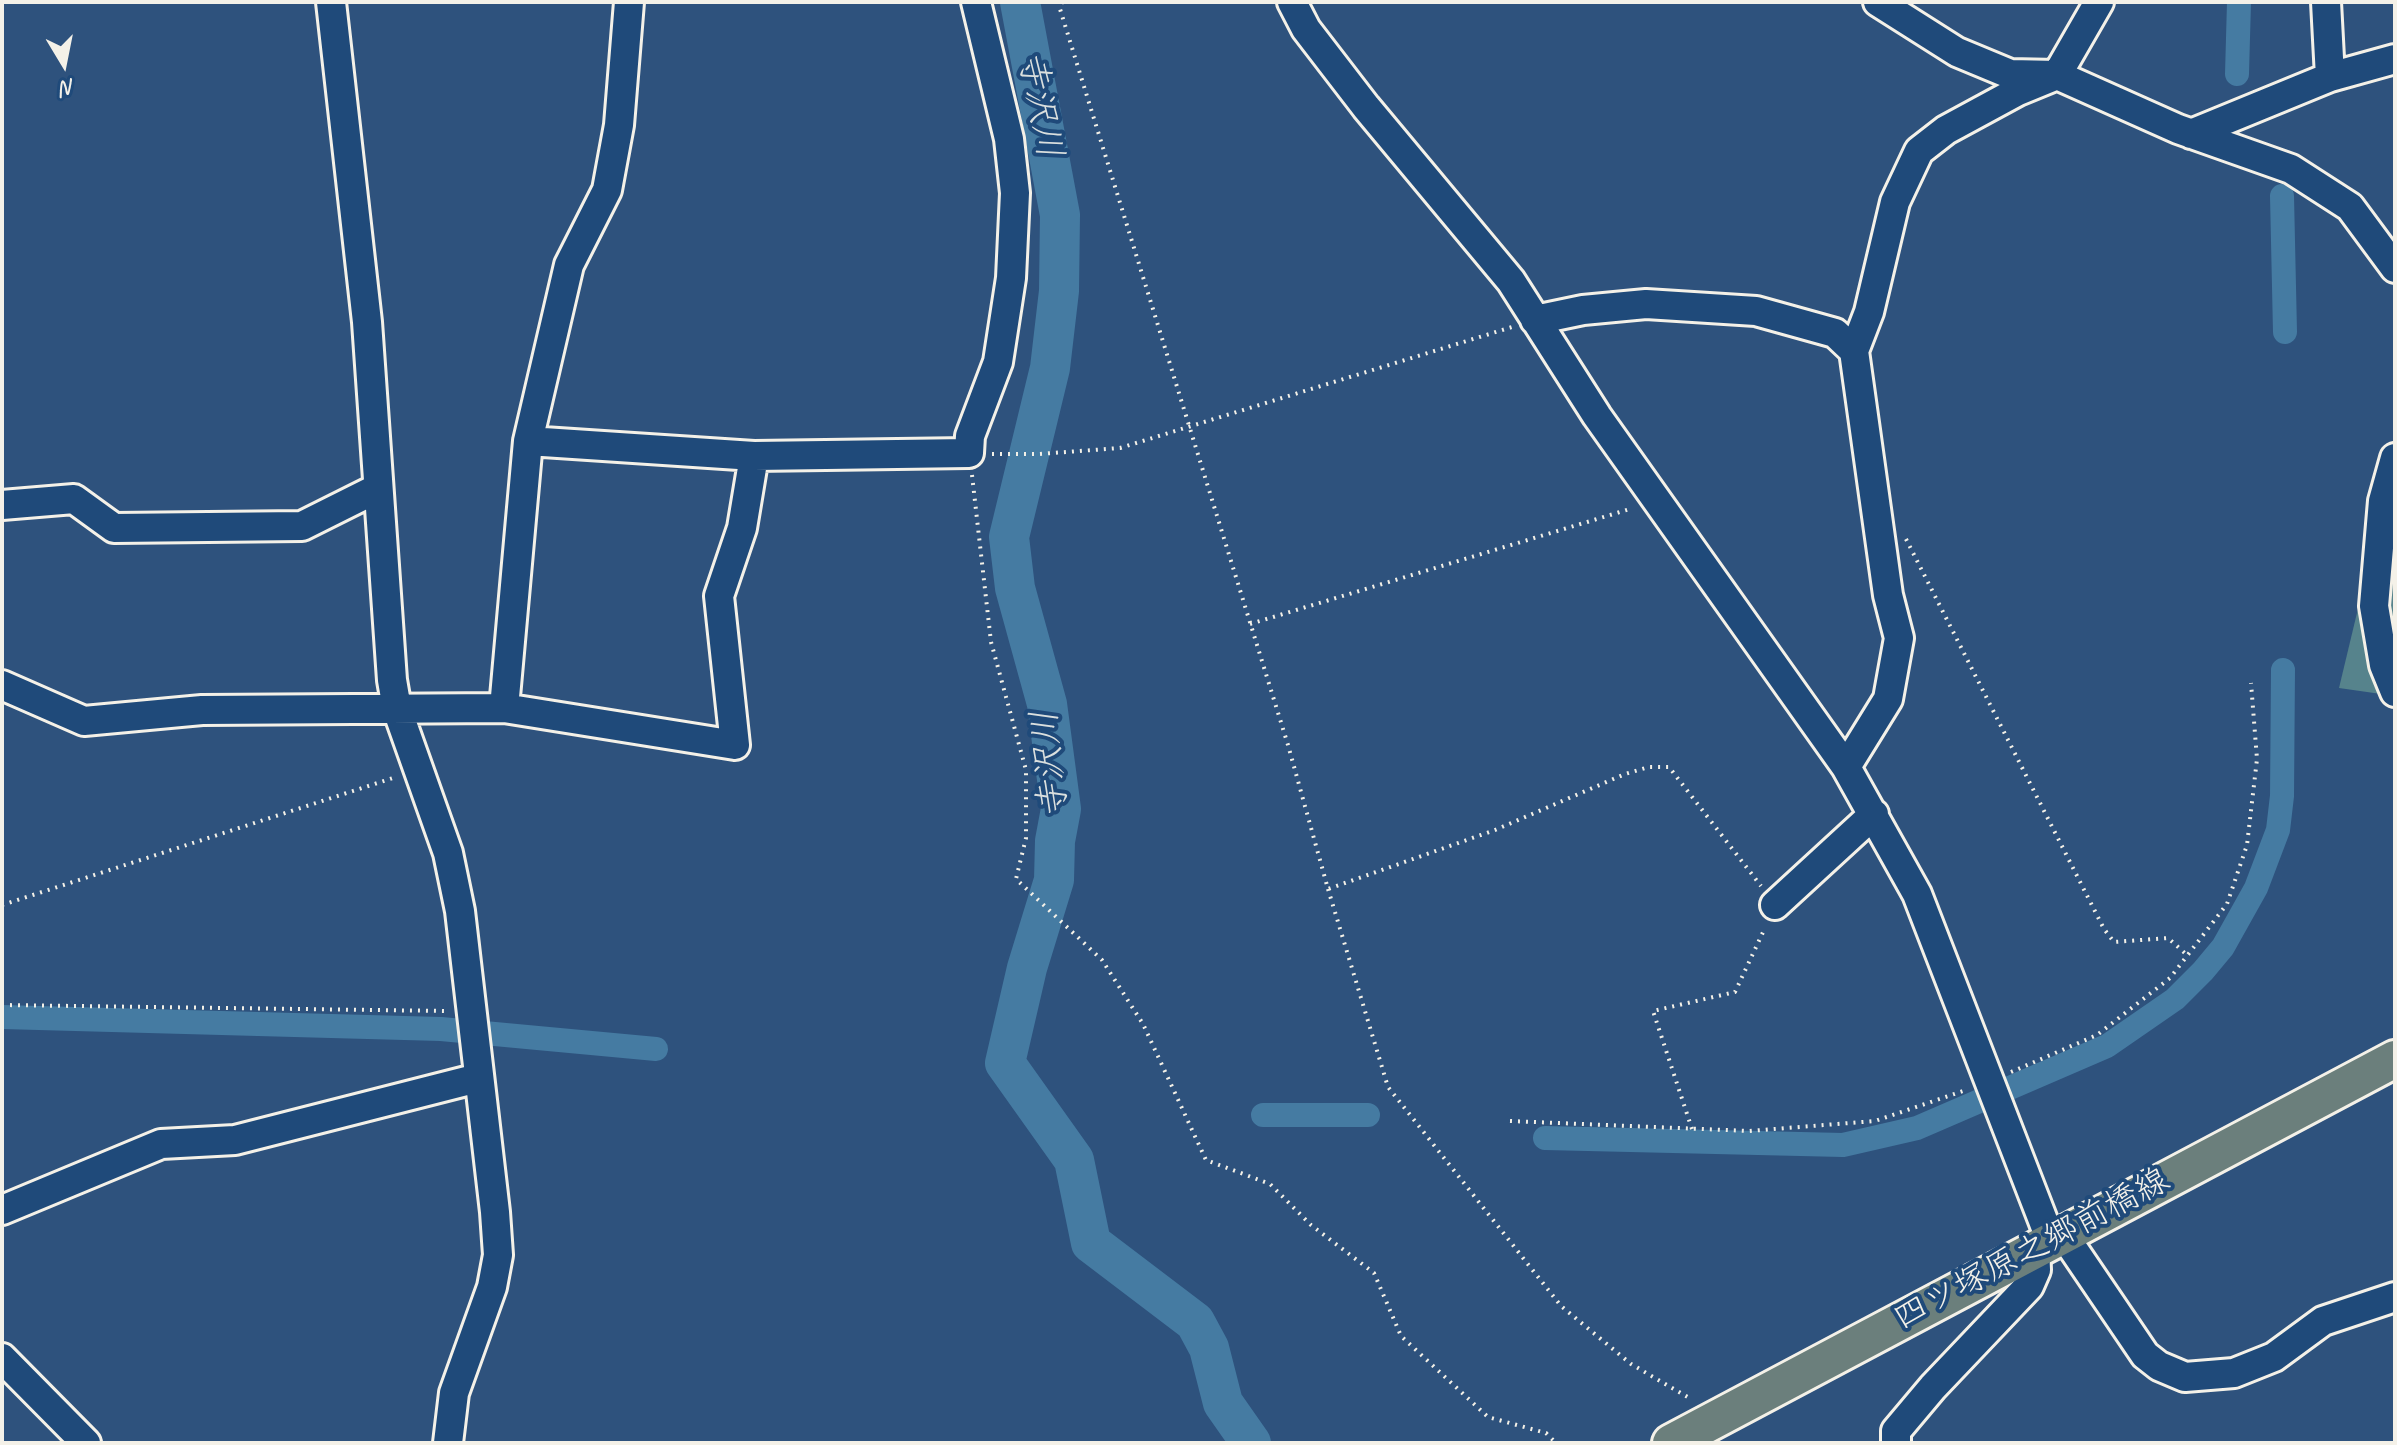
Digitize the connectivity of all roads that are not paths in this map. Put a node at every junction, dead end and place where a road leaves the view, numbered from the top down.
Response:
1 (331, 2) edge
2 (629, 2) edge
3 (976, 2) edge
4 (1292, 2) edge
5 (1878, 2) edge
6 (2099, 2) edge
7 (2326, 2) edge
8 (2395, 59) edge
9 (2057, 75) junction
10 (2330, 77) junction
11 (2191, 134) junction
12 (2395, 268) edge
13 (1535, 320) junction
14 (1854, 351) junction
15 (528, 441) junction
16 (754, 456) junction
17 (2395, 458) edge
18 (378, 488) junction
19 (2, 505) edge
20 (2, 685) edge
21 (2395, 692) edge
22 (504, 708) junction
23 (397, 709) junction
24 (1846, 767) junction
25 (1874, 814) junction
26 (1775, 905) road end
27 (2395, 1059) edge
28 (478, 1078) junction
29 (2, 1210) edge
30 (2050, 1241) junction
31 (2395, 1297) edge
32 (2, 1358) edge
33 (86, 1443) edge
34 (448, 1443) edge
35 (1671, 1443) edge
36 (1896, 1443) edge

1 - 18 street
2 - 15 street
3 - 16 street
4 - 13 street
5 - 9 street
6 - 9 street
7 - 10 street
8 - 10 street
9 - 11 street
9 - 14 street
10 - 11 street
11 - 12 street
13 - 14 street
13 - 24 street
14 - 24 street
15 - 16 street
15 - 22 street
16 - 22 street
17 - 21 street
18 - 19 street
18 - 23 street
20 - 23 street
22 - 23 street
23 - 28 street
24 - 25 street
25 - 26 street
25 - 30 street
27 - 30 main road, 四ツ塚原之郷前橋線
28 - 29 street
28 - 34 street
30 - 31 street
30 - 35 main road, 四ツ塚原之郷前橋線
30 - 36 street
32 - 33 street

